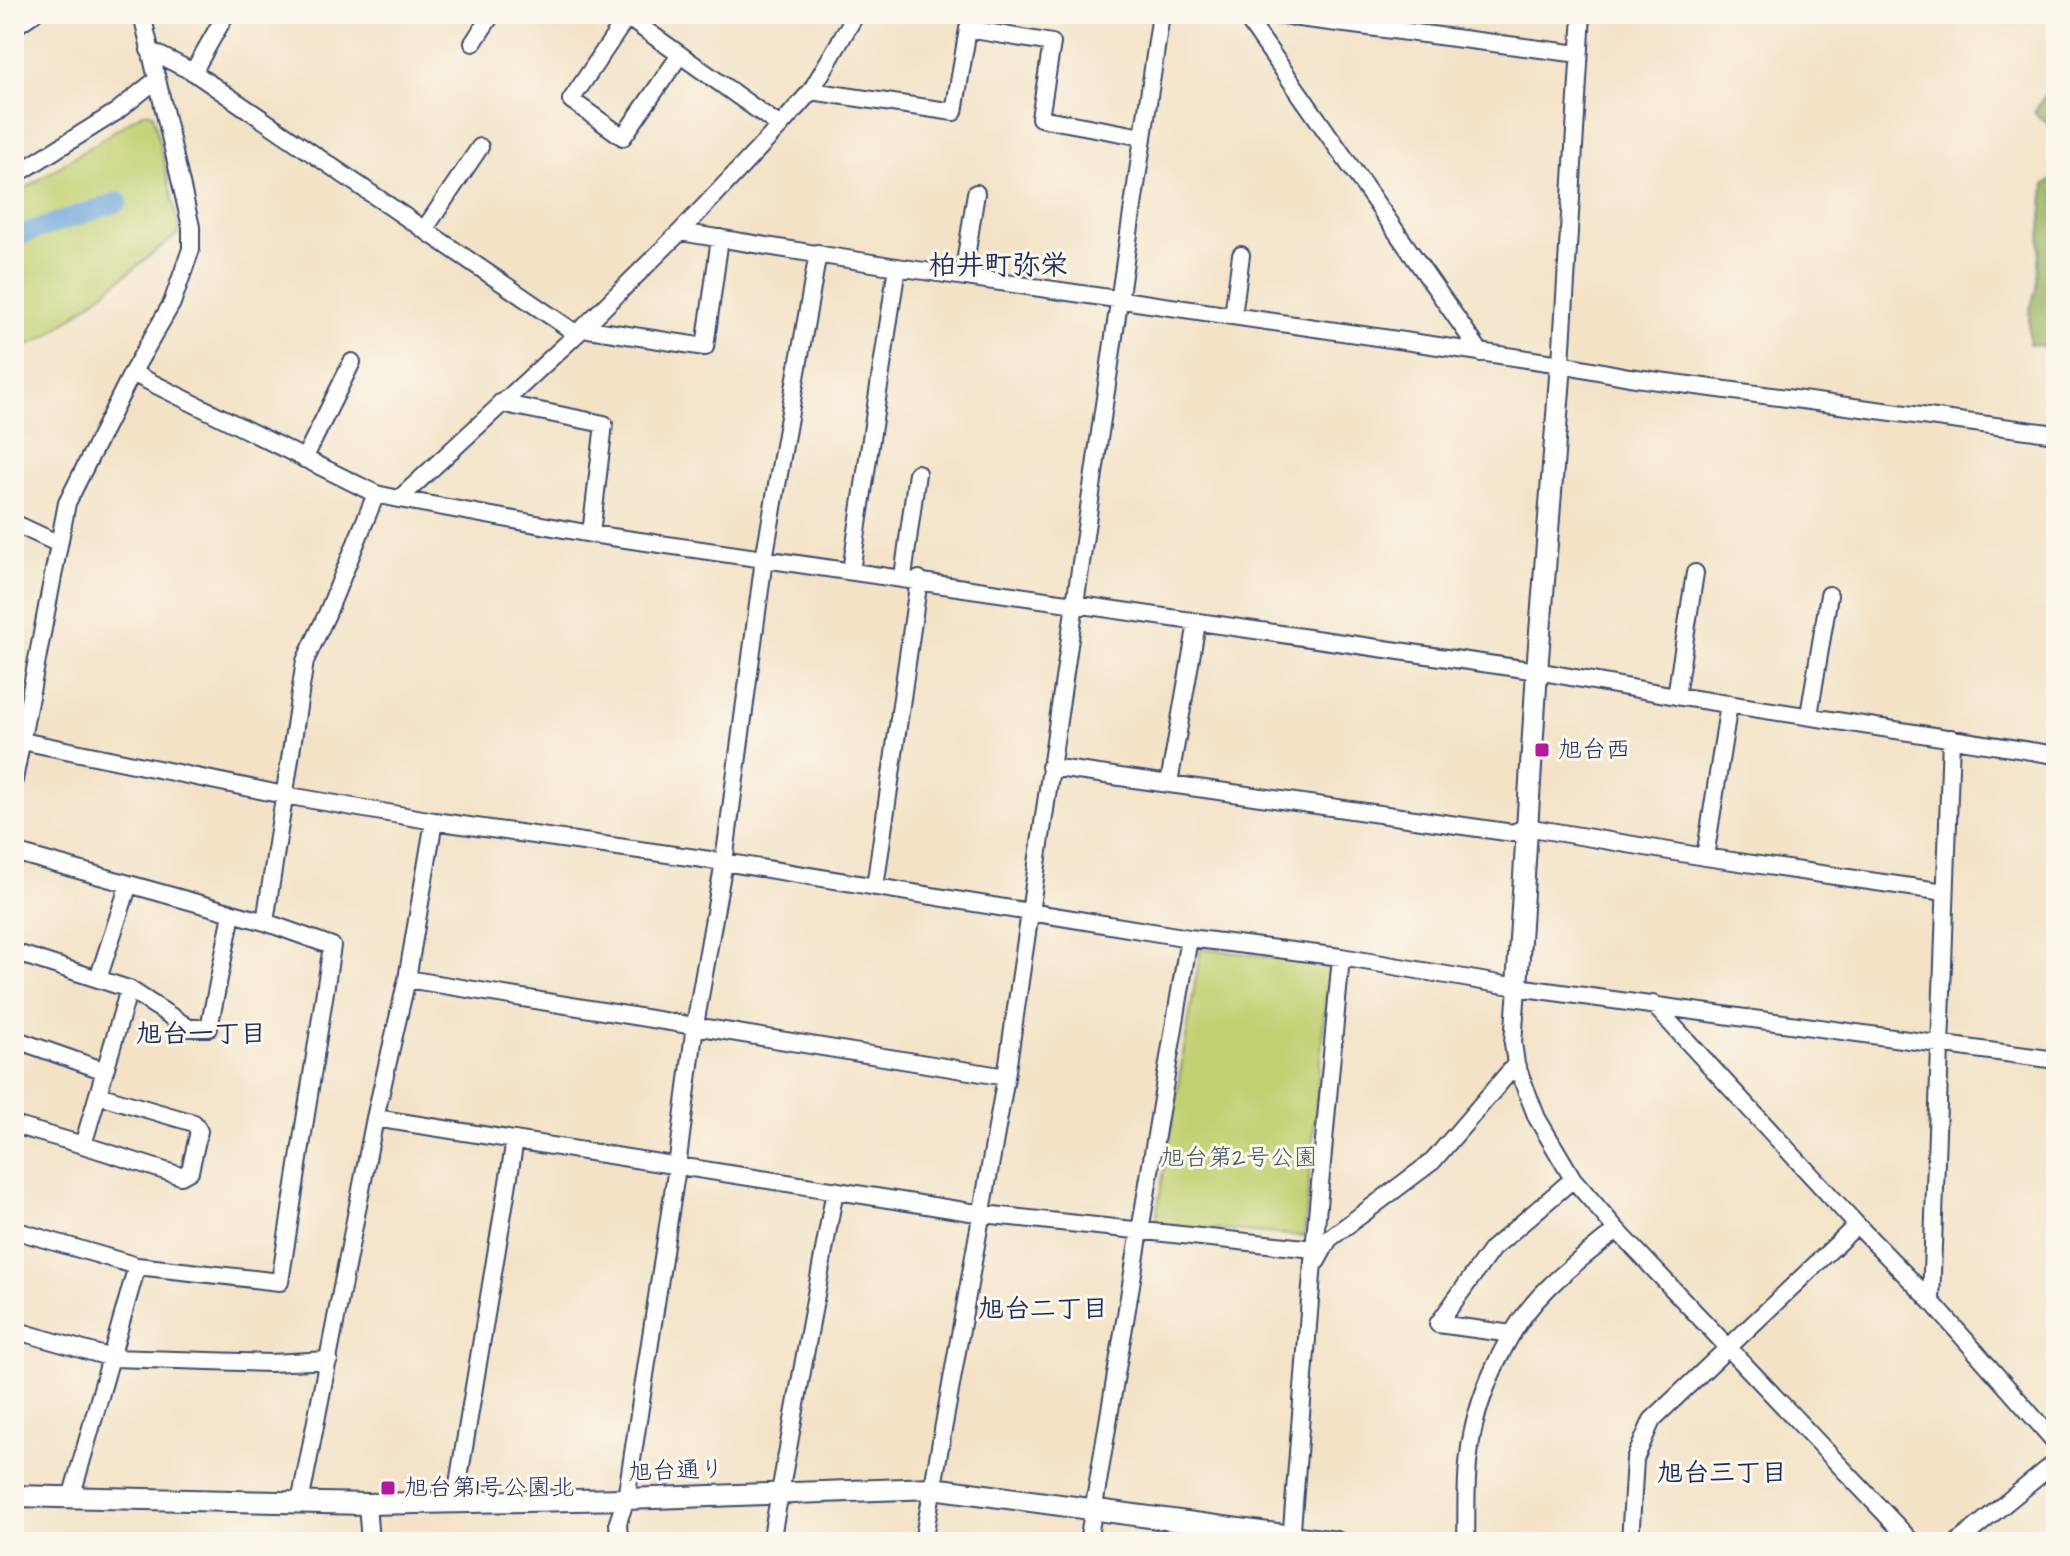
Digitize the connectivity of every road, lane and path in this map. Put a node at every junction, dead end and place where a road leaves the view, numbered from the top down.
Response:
1 (33, 14) edge
2 (142, 14) edge
3 (226, 14) edge
4 (492, 14) edge
5 (856, 14) edge
6 (1161, 14) edge
7 (1244, 14) edge
8 (1268, 14) edge
9 (1582, 14) edge
10 (625, 16) edge
11 (970, 21) edge
12 (14, 27) edge
13 (473, 43) dead end
14 (149, 50) junction
15 (1579, 54) junction
16 (680, 55) junction
17 (193, 72) junction
18 (156, 80) junction
19 (811, 91) junction
20 (780, 126) junction
21 (1143, 137) junction
22 (480, 147) dead end
23 (14, 176) edge
24 (976, 193) dead end
25 (424, 230) junction
26 (680, 232) junction
27 (720, 238) junction
28 (818, 253) junction
29 (1241, 255) dead end
30 (897, 267) junction
31 (963, 276) junction
32 (1121, 299) junction
33 (1233, 316) junction
34 (579, 331) junction
35 (1481, 353) junction
36 (352, 362) dead end
37 (1561, 364) junction
38 (132, 373) junction
39 (500, 403) junction
40 (2056, 434) edge
41 (304, 459) junction
42 (917, 473) dead end
43 (376, 494) junction
44 (399, 499) junction
45 (14, 523) edge
46 (591, 534) junction
47 (59, 544) junction
48 (764, 559) junction
49 (851, 571) junction
50 (1695, 573) dead end
51 (911, 578) junction
52 (1829, 595) dead end
53 (1075, 605) junction
54 (1197, 623) junction
55 (1537, 671) junction
56 (1676, 696) junction
57 (1729, 704) junction
58 (1809, 715) junction
59 (1951, 738) junction
60 (18, 742) edge
61 (2056, 755) edge
62 (1050, 767) junction
63 (14, 780) edge
64 (1169, 783) junction
65 (284, 795) junction
66 (434, 821) junction
67 (1526, 827) junction
68 (14, 852) edge
69 (1705, 857) junction
70 (724, 862) junction
71 (129, 884) junction
72 (875, 887) junction
73 (1945, 892) junction
74 (1030, 912) junction
75 (232, 914) junction
76 (265, 922) junction
77 (1189, 938) junction
78 (14, 952) edge
79 (1341, 957) junction
80 (98, 979) junction
81 (407, 979) junction
82 (1517, 987) junction
83 (129, 989) junction
84 (1653, 1004) junction
85 (695, 1025) junction
86 (14, 1039) edge
87 (1939, 1045) junction
88 (2056, 1060) edge
89 (1516, 1064) junction
90 (105, 1071) junction
91 (1006, 1077) junction
92 (98, 1095) junction
93 (375, 1118) junction
94 (14, 1125) edge
95 (515, 1140) junction
96 (83, 1145) junction
97 (677, 1167) junction
98 (1573, 1179) junction
99 (835, 1190) junction
100 (983, 1214) junction
101 (1857, 1225) junction
102 (14, 1230) edge
103 (1617, 1230) junction
104 (1140, 1233) junction
105 (1314, 1258) junction
106 (137, 1266) junction
107 (1931, 1301) junction
108 (14, 1330) edge
109 (1512, 1334) junction
110 (1728, 1347) junction
111 (112, 1358) junction
112 (329, 1360) junction
113 (2056, 1443) edge
114 (2056, 1462) edge
115 (933, 1488) junction
116 (780, 1493) junction
117 (14, 1496) edge
118 (71, 1498) junction
119 (626, 1499) junction
120 (455, 1502) junction
121 (300, 1503) junction
122 (367, 1504) junction
123 (1092, 1508) junction
124 (1291, 1539) edge
125 (370, 1542) edge
126 (619, 1542) edge
127 (771, 1542) edge
128 (923, 1542) edge
129 (1088, 1542) edge
130 (1336, 1542) edge
131 (1466, 1542) edge
132 (1630, 1542) edge
133 (1912, 1542) edge
134 (1958, 1542) edge

1 - 12 street
2 - 14 street
3 - 17 street
4 - 13 street
5 - 19 street
6 - 21 street
7 - 35 street
8 - 15 street
9 - 15 street
10 - 16 street
10 - 16 street
11 - 19 street
11 - 21 street
14 - 17 street
14 - 18 street
15 - 37 street
16 - 20 street
17 - 25 street
18 - 23 street
18 - 38 street
19 - 20 street
20 - 26 street
21 - 32 street
22 - 25 street
24 - 31 street
25 - 34 street
26 - 27 street
26 - 34 street
27 - 28 street
27 - 34 street
28 - 30 street
28 - 48 street
29 - 33 street
30 - 31 street
30 - 49 street
31 - 32 street
32 - 33 street
32 - 53 street
33 - 35 street
34 - 39 street
35 - 37 street
36 - 41 street
37 - 40 street
37 - 55 street
38 - 41 street
38 - 47 street
39 - 44 street
39 - 46 street
41 - 43 street
42 - 51 street
43 - 44 street
43 - 65 street
44 - 46 street
45 - 47 street
46 - 48 street
47 - 60 street
48 - 49 street
48 - 70 street
49 - 51 street
50 - 56 street
51 - 53 street
51 - 72 street
52 - 58 street
53 - 54 street
53 - 62 street
54 - 55 street
54 - 64 street
55 - 56 street
55 - 67 street
56 - 57 street
57 - 58 street
57 - 69 street
58 - 59 street
59 - 61 street
59 - 73 street
60 - 63 street
60 - 65 street
62 - 64 street
62 - 74 street
64 - 67 street
65 - 66 street
65 - 76 street
66 - 70 street
66 - 81 street
67 - 69 street
67 - 82 street
68 - 71 street
69 - 73 street
70 - 72 street
70 - 85 street
71 - 75 street
71 - 80 street
72 - 74 street
73 - 87 street
74 - 77 street
74 - 91 street
75 - 76 street
75 - 83 street
76 - 106 street
77 - 79 street
77 - 104 street
78 - 80 street
79 - 82 street
79 - 105 street
80 - 83 street
81 - 85 street
81 - 93 street
82 - 84 street
82 - 89 street
83 - 90 street
84 - 87 street
84 - 101 street
85 - 91 street
85 - 97 street
86 - 90 street
87 - 88 street
87 - 107 street
89 - 98 street
89 - 105 street
90 - 92 street
91 - 100 street
92 - 96 street
92 - 96 street
93 - 95 street
93 - 112 street
94 - 96 street
95 - 97 street
95 - 120 street
97 - 99 street
97 - 119 street
98 - 103 street
98 - 109 street
99 - 100 street
99 - 116 street
100 - 104 street
100 - 115 street
101 - 107 street
101 - 110 street
102 - 106 street
103 - 109 street
103 - 110 street
104 - 105 street
104 - 123 street
105 - 124 street
106 - 111 street
107 - 113 street
108 - 111 street
109 - 131 street
110 - 132 street
110 - 133 street
111 - 112 street
111 - 118 street
112 - 121 street
114 - 134 street
115 - 116 street, 旭台通り
115 - 123 street, 旭台通り
115 - 128 street
116 - 119 street, 旭台通り
116 - 127 street
117 - 118 street, 旭台通り
118 - 121 street, 旭台通り
119 - 120 street, 旭台通り
119 - 126 street
120 - 122 street, 旭台通り
121 - 122 street, 旭台通り
122 - 125 street
123 - 124 street, 旭台通り
123 - 129 street
124 - 130 street, 旭台通り

